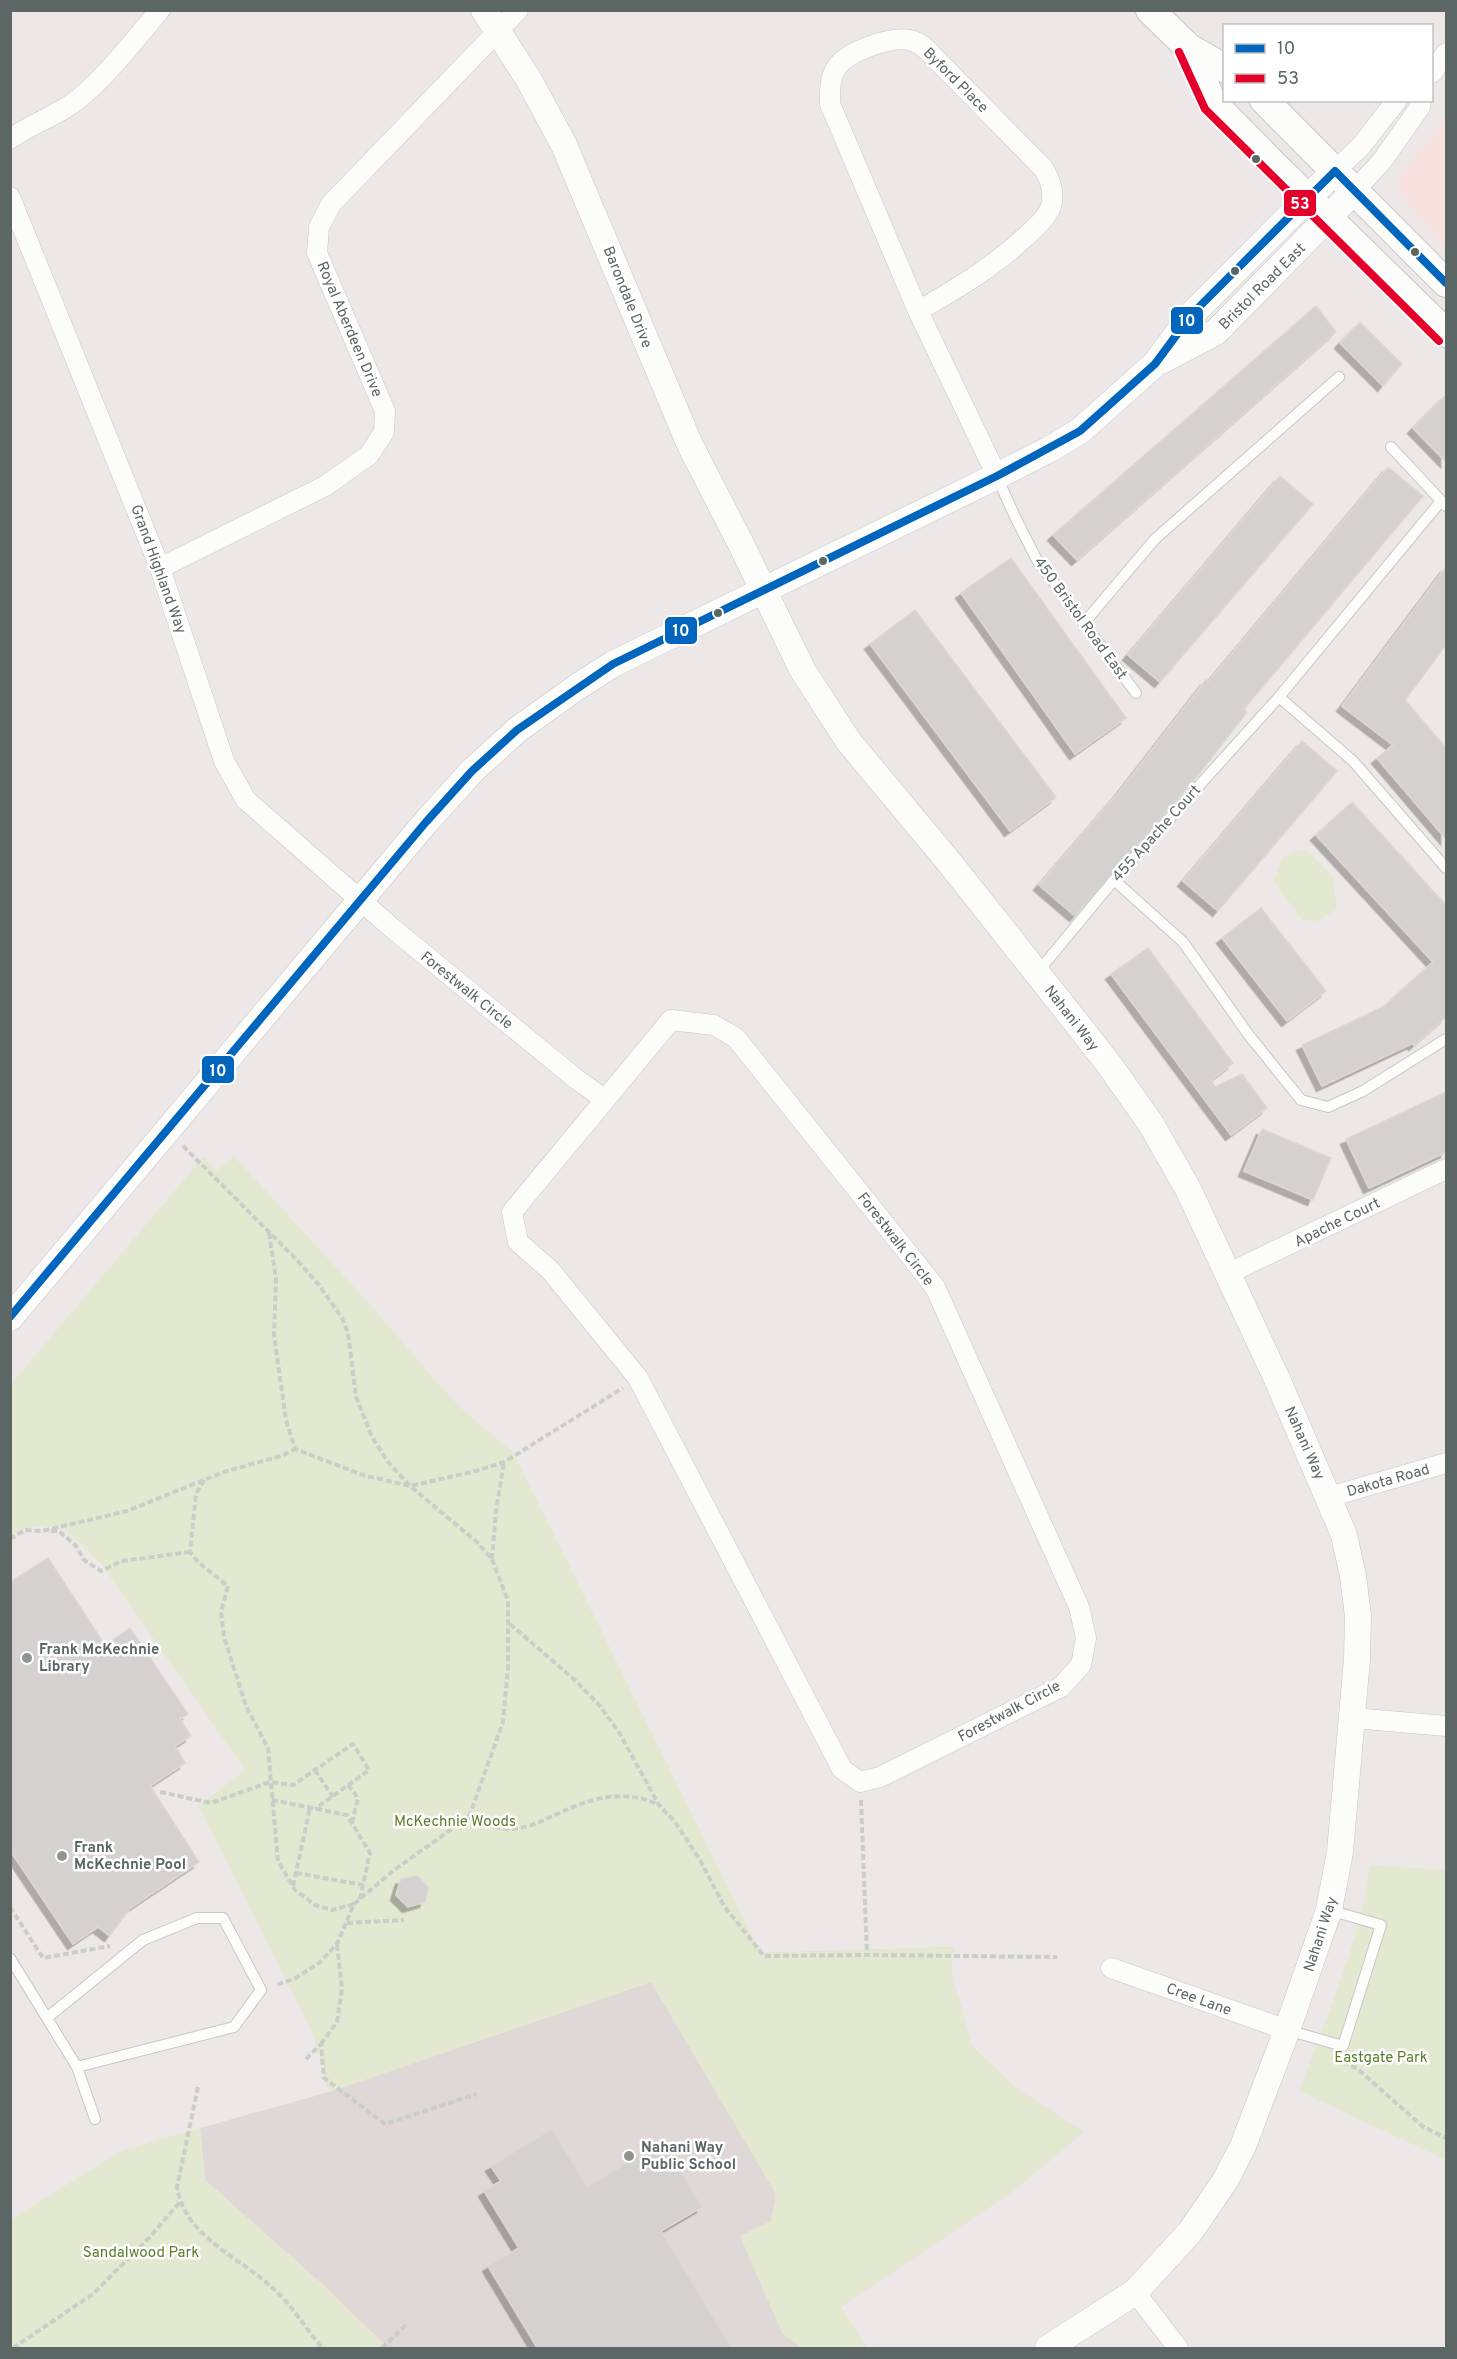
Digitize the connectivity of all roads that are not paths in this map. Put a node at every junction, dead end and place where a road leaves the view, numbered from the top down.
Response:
1 (160, 10) edge
2 (518, 10) edge
3 (1150, 10) edge
4 (491, 21) edge
5 (1189, 48) junction
6 (1446, 53) edge
7 (1223, 67) edge
8 (1433, 70) edge
9 (1266, 102) edge
10 (1394, 102) edge
11 (1421, 102) edge
12 (10, 139) edge
13 (1345, 180) junction
14 (10, 197) edge
15 (1307, 198) junction
16 (1328, 218) junction
17 (1446, 283) edge
18 (918, 311) junction
19 (1446, 333) edge
20 (1155, 364) junction
21 (1339, 377) dead end
22 (1391, 447) dead end
23 (997, 476) junction
24 (1444, 503) edge
25 (160, 568) junction
26 (763, 590) junction
27 (1084, 623) junction
28 (1136, 693) dead end
29 (1279, 697) junction
30 (1446, 868) edge
31 (1114, 880) junction
32 (360, 901) junction
33 (1037, 973) junction
34 (1446, 1039) edge
35 (604, 1099) junction
36 (1446, 1169) edge
37 (1227, 1274) junction
38 (10, 1318) edge
39 (1446, 1463) edge
40 (1329, 1497) junction
41 (1353, 1718) junction
42 (1446, 1726) edge
43 (1329, 1910) junction
44 (10, 1958) edge
45 (1111, 1968) dead end
46 (48, 2017) junction
47 (1287, 2030) junction
48 (77, 2067) junction
49 (95, 2119) dead end
50 (1135, 2292) junction
51 (1048, 2349) edge
52 (1178, 2349) edge

1 - 12 street
2 - 4 street, Royal Aberdeen Drive
3 - 5 main road
4 - 25 street, Royal Aberdeen Drive
4 - 26 street, Barondale Drive
5 - 7 main road
5 - 15 main road
6 - 8 street
9 - 13 main road
10 - 13 street
11 - 13 street
13 - 15 street, Bristol Road East
13 - 16 street, Bristol Road East
13 - 17 main road
14 - 25 street, Grand Highland Way
15 - 16 main road
15 - 20 street, Bristol Road East
16 - 19 main road
16 - 20 street, Bristol Road East
18 - 18 street, Byford Place
18 - 23 street, Byford Place
20 - 23 street, Bristol Road East
21 - 27 lane
22 - 24 lane
23 - 26 street, Bristol Road East
23 - 27 lane, 450 Bristol Road East
24 - 29 lane, 455 Apache Court
25 - 32 street, Grand Highland Way
26 - 32 street, Bristol Road East
26 - 33 street, Nahani Way
27 - 28 lane, 450 Bristol Road East
29 - 30 lane
29 - 31 lane, 455 Apache Court
31 - 33 lane, 455 Apache Court
31 - 34 lane
32 - 35 street, Forestwalk Circle
32 - 38 street, Bristol Road East
33 - 37 street, Nahani Way
35 - 35 street, Forestwalk Circle
36 - 37 street, Apache Court
37 - 40 street, Nahani Way
39 - 40 street, Dakota Road
40 - 41 street, Nahani Way
41 - 42 street
41 - 43 street, Nahani Way
43 - 47 street, Nahani Way
43 - 47 lane
44 - 46 lane
45 - 47 street, Cree Lane
46 - 48 lane
46 - 48 lane
47 - 50 street, Nahani Way
48 - 49 lane
50 - 51 street, Nahani Way
50 - 52 street

